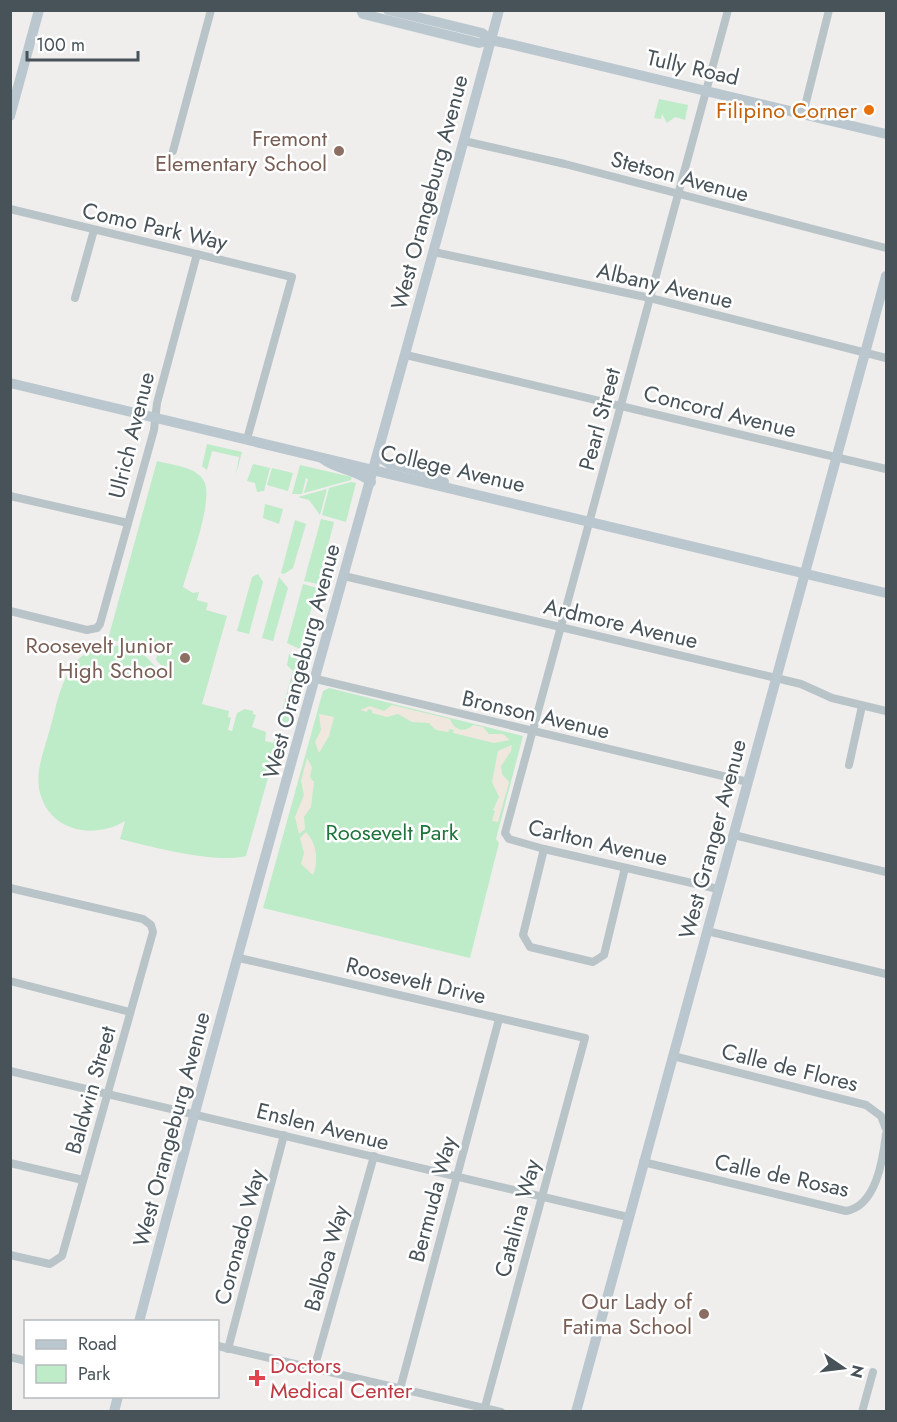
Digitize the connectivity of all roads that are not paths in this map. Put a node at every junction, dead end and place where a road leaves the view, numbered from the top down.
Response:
1 (39, 10) edge
2 (212, 10) edge
3 (361, 10) edge
4 (388, 10) edge
5 (499, 10) edge
6 (728, 10) edge
7 (829, 10) edge
8 (403, 12) edge
9 (491, 40) junction
10 (707, 90) junction
11 (803, 114) junction
12 (10, 116) edge
13 (886, 134) edge
14 (464, 141) junction
15 (173, 151) dead end
16 (679, 194) junction
17 (10, 209) edge
18 (94, 230) junction
19 (886, 248) edge
20 (434, 252) junction
21 (197, 254) junction
22 (886, 276) edge
23 (75, 298) dead end
24 (650, 298) junction
25 (406, 354) junction
26 (866, 354) junction
27 (886, 358) edge
28 (10, 383) edge
29 (621, 405) junction
30 (157, 417) junction
31 (247, 439) junction
32 (318, 456) junction
33 (378, 456) junction
34 (836, 458) junction
35 (886, 469) edge
36 (374, 470) junction
37 (370, 482) junction
38 (456, 488) junction
39 (10, 496) edge
40 (590, 520) junction
41 (128, 523) junction
42 (805, 572) junction
43 (344, 576) junction
44 (886, 593) edge
45 (10, 611) edge
46 (560, 627) junction
47 (776, 678) junction
48 (316, 679) junction
49 (862, 706) junction
50 (886, 711) edge
51 (532, 731) junction
52 (849, 765) dead end
53 (748, 782) junction
54 (734, 835) junction
55 (505, 836) joint
56 (544, 849) junction
57 (625, 867) junction
58 (886, 872) edge
59 (10, 888) edge
60 (718, 889) junction
61 (707, 931) junction
62 (239, 958) junction
63 (886, 974) edge
64 (10, 981) edge
65 (130, 1012) junction
66 (499, 1018) junction
67 (585, 1038) joint
68 (673, 1056) junction
69 (10, 1071) edge
70 (109, 1094) junction
71 (194, 1114) junction
72 (886, 1129) edge
73 (886, 1134) edge
74 (284, 1135) junction
75 (374, 1156) junction
76 (643, 1162) junction
77 (10, 1163) edge
78 (883, 1166) edge
79 (457, 1175) junction
80 (83, 1180) junction
81 (542, 1195) junction
82 (628, 1217) junction
83 (10, 1256) edge
84 (140, 1320) edge
85 (219, 1346) edge
86 (228, 1349) junction
87 (314, 1369) junction
88 (873, 1372) dead end
89 (400, 1389) junction
90 (485, 1407) junction
91 (501, 1412) edge
92 (576, 1412) edge
93 (862, 1412) edge

1 - 12 street
2 - 15 street
3 - 9 street, Tully Road
4 - 8 street, Tully Road
5 - 9 street, West Orangeburg Avenue
6 - 10 street, Pearl Street
7 - 11 street
8 - 9 street, Tully Road
9 - 10 street, Tully Road
9 - 14 street, West Orangeburg Avenue
10 - 11 street, Tully Road
10 - 16 street, Pearl Street
11 - 13 street, Tully Road
14 - 16 street, Stetson Avenue
14 - 20 street, West Orangeburg Avenue
16 - 19 street, Stetson Avenue
16 - 24 street, Pearl Street
17 - 18 street, Como Park Way
18 - 21 street, Como Park Way
18 - 23 street
20 - 24 street, Albany Avenue
20 - 25 street, West Orangeburg Avenue
21 - 30 street, Ulrich Avenue
21 - 31 street, Como Park Way
22 - 26 street, West Granger Avenue
24 - 26 street, Albany Avenue
24 - 29 street, Pearl Street
25 - 29 street, Concord Avenue
25 - 33 street, West Orangeburg Avenue
26 - 27 street, Albany Avenue
26 - 34 street, West Granger Avenue
28 - 30 street, College Avenue
29 - 34 street, Concord Avenue
29 - 40 street, Pearl Street
30 - 31 street, College Avenue
30 - 41 street, Ulrich Avenue
31 - 32 street, College Avenue
32 - 36 street, College Avenue
32 - 37 street
33 - 36 street, West Orangeburg Avenue
33 - 38 street
34 - 35 street, Concord Avenue
34 - 42 street, West Granger Avenue
36 - 37 street, West Orangeburg Avenue
36 - 38 street, College Avenue
37 - 43 street, West Orangeburg Avenue
38 - 40 street, College Avenue
39 - 41 street
40 - 42 street, College Avenue
40 - 46 street, Pearl Street
41 - 45 street, Ulrich Avenue
42 - 44 street, College Avenue
42 - 47 street, West Granger Avenue
43 - 46 street, Ardmore Avenue
43 - 48 street, West Orangeburg Avenue
46 - 47 street, Ardmore Avenue
46 - 51 street, Pearl Street
47 - 49 street, Ardmore Avenue
47 - 53 street, West Granger Avenue
48 - 51 street, Bronson Avenue
48 - 62 street, West Orangeburg Avenue
49 - 50 street, Ardmore Avenue
49 - 52 street
51 - 53 street, Bronson Avenue
51 - 55 street, Pearl Street
53 - 54 street, West Granger Avenue
54 - 58 street
54 - 60 street, West Granger Avenue
55 - 56 street, Carlton Avenue
56 - 57 street, Carlton Avenue
56 - 57 street
57 - 60 street, Carlton Avenue
59 - 65 street, Baldwin Street
60 - 61 street, West Granger Avenue
61 - 63 street
61 - 68 street, West Granger Avenue
62 - 66 street, Roosevelt Drive
62 - 71 street, West Orangeburg Avenue
64 - 65 street
65 - 70 street, Baldwin Street
66 - 67 street, Roosevelt Drive
66 - 79 street, Bermuda Way
67 - 81 street, Catalina Way
68 - 72 street, Calle de Flores
68 - 76 street, West Granger Avenue
69 - 70 street, Enslen Avenue
70 - 71 street, Enslen Avenue
70 - 80 street, Baldwin Street
71 - 74 street, Enslen Avenue
71 - 84 street, West Orangeburg Avenue
73 - 78 street
74 - 75 street, Enslen Avenue
74 - 86 street, Coronado Way
75 - 79 street, Enslen Avenue
75 - 87 street, Balboa Way
76 - 78 street, Calle de Rosas
76 - 82 street, West Granger Avenue
77 - 80 street
79 - 81 street, Enslen Avenue
79 - 89 street, Bermuda Way
80 - 83 street, Baldwin Street
81 - 82 street, Enslen Avenue
81 - 90 street, Catalina Way
82 - 92 street, West Granger Avenue
85 - 86 street
86 - 87 street
87 - 89 street
88 - 93 street
89 - 90 street
90 - 91 street

